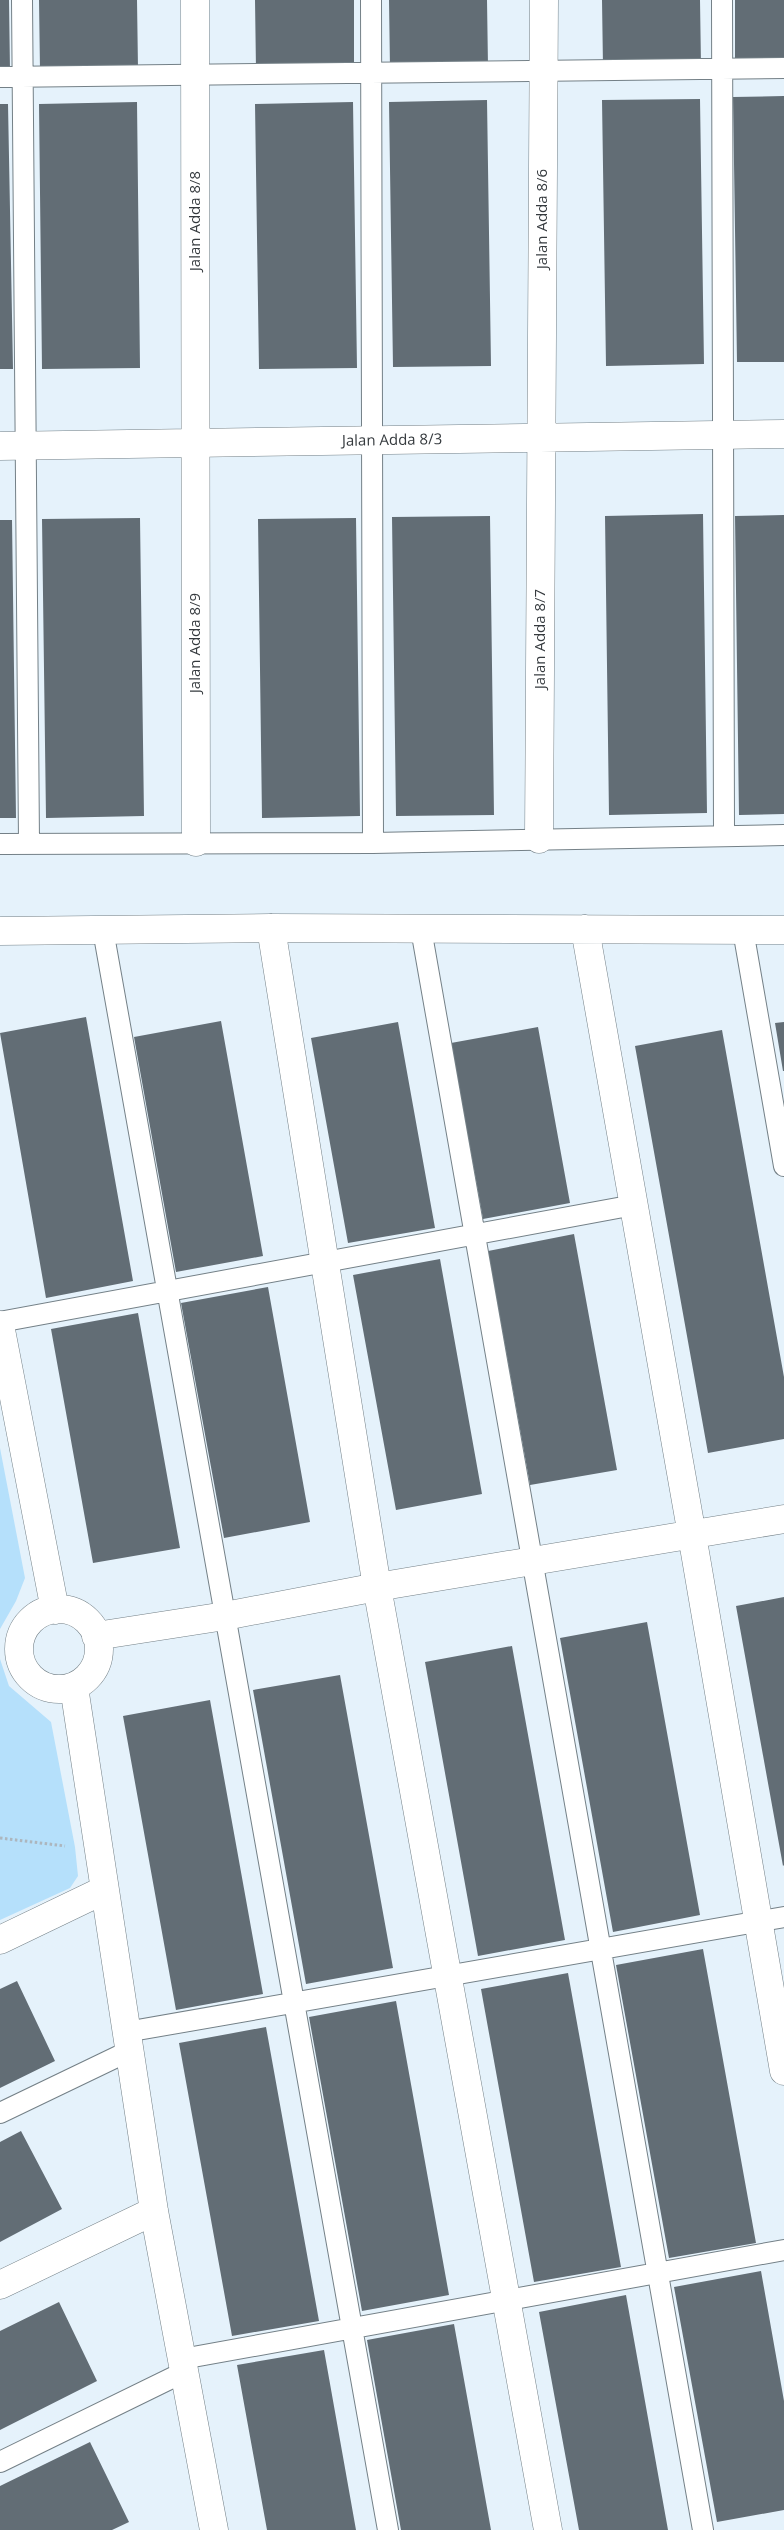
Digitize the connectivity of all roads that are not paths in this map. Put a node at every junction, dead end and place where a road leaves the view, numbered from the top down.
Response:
1 (22, 0) edge
2 (195, 0) edge
3 (371, 0) edge
4 (544, 0) edge
5 (722, 0) edge
6 (722, 68) junction
7 (784, 68) edge
8 (543, 70) junction
9 (371, 72) junction
10 (195, 74) junction
11 (0, 77) edge
12 (23, 77) junction
13 (723, 434) junction
14 (784, 434) edge
15 (540, 439) junction
16 (372, 440) junction
17 (195, 443) junction
18 (13, 445) edge
19 (724, 834) junction
20 (784, 835) edge
21 (539, 839) junction
22 (29, 842) junction
23 (196, 842) junction
24 (373, 843) junction
25 (0, 844) edge
26 (271, 928) junction
27 (421, 929) junction
28 (585, 929) junction
29 (103, 930) junction
30 (743, 930) junction
31 (784, 930) edge
32 (0, 931) edge
33 (784, 1166) edge
34 (634, 1205) junction
35 (475, 1234) junction
36 (325, 1262) junction
37 (167, 1291) junction
38 (0, 1323) edge
39 (5, 1381) edge
40 (784, 1519) edge
41 (692, 1534) junction
42 (533, 1563) junction
43 (377, 1588) junction
44 (55, 1610) junction
45 (225, 1616) junction
46 (96, 1636) junction
47 (74, 1687) junction
48 (104, 1890) junction
49 (771, 1919) edge
50 (0, 1940) edge
51 (601, 1949) junction
52 (447, 1976) junction
53 (294, 2002) junction
54 (128, 2041) junction
55 (784, 2071) edge
56 (0, 2113) edge
57 (154, 2211) junction
58 (784, 2250) edge
59 (658, 2273) junction
60 (0, 2285) edge
61 (506, 2300) junction
62 (352, 2328) junction
63 (183, 2366) junction
64 (0, 2462) edge
65 (214, 2530) edge
66 (388, 2530) edge
67 (548, 2530) edge
68 (703, 2530) edge

1 - 12 lane
2 - 10 street, Jalan Adda 8/8
3 - 9 lane
4 - 8 street, Jalan Adda 8/6
5 - 6 lane
6 - 7 lane
6 - 8 lane
6 - 13 lane
8 - 9 lane
8 - 15 street, Jalan Adda 8/6
9 - 10 lane
9 - 16 lane
10 - 12 lane
10 - 17 street, Jalan Adda 8/8
11 - 12 lane
12 - 18 lane
13 - 14 street, Jalan Adda 8/3
13 - 15 street, Jalan Adda 8/3
13 - 19 lane
15 - 16 street, Jalan Adda 8/3
15 - 21 street, Jalan Adda 8/7
16 - 17 street, Jalan Adda 8/3
16 - 24 lane
17 - 18 street, Jalan Adda 8/3
17 - 23 street, Jalan Adda 8/9
18 - 22 lane
19 - 20 lane
19 - 21 lane
21 - 24 lane
22 - 23 lane
22 - 25 lane
23 - 24 lane
26 - 27 street
26 - 29 street
26 - 36 street
27 - 28 street
27 - 35 lane
28 - 30 street
28 - 34 street
29 - 32 street
29 - 37 lane
30 - 31 street
30 - 33 lane
34 - 35 lane
34 - 41 street
35 - 36 lane
35 - 42 lane
36 - 37 lane
36 - 43 street
37 - 38 lane
37 - 45 lane
38 - 39 street
39 - 44 street
40 - 41 street
41 - 42 street
41 - 49 street
42 - 43 street
42 - 51 lane
43 - 45 street
43 - 52 street
44 - 46 street
44 - 47 street
45 - 46 street
45 - 53 lane
46 - 47 street
47 - 48 street
48 - 50 street
48 - 54 street
49 - 51 lane
49 - 55 street
51 - 52 lane
51 - 59 lane
52 - 53 lane
52 - 61 street
53 - 54 lane
53 - 62 lane
54 - 56 lane
54 - 57 street
57 - 60 street
57 - 63 street
58 - 59 lane
59 - 61 lane
59 - 68 lane
61 - 62 lane
61 - 67 street
62 - 63 lane
62 - 66 lane
63 - 64 lane
63 - 65 street

